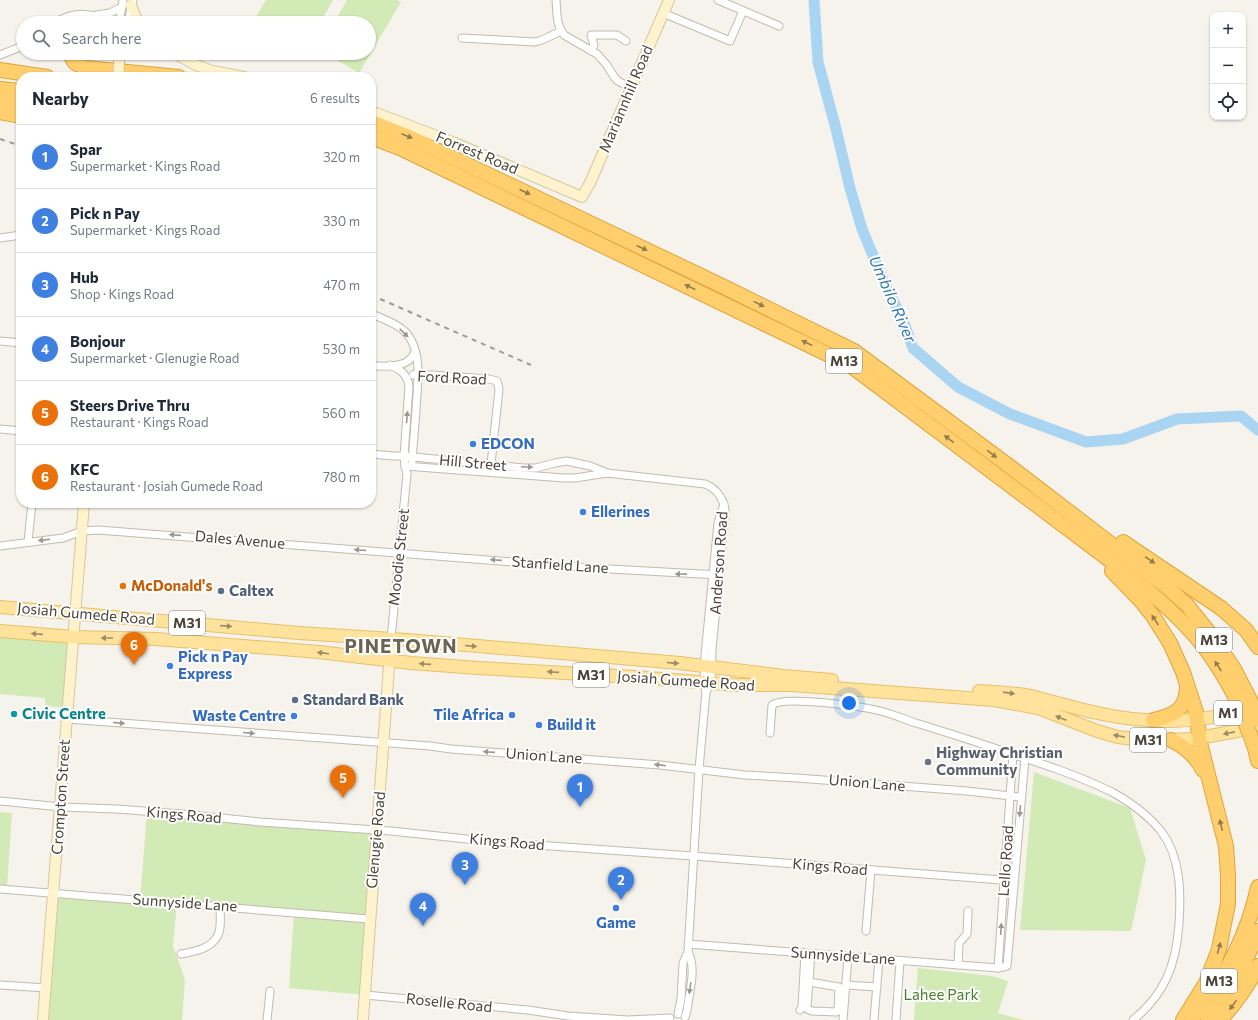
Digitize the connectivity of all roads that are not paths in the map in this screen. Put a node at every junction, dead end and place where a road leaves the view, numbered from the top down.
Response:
1 (556, 0) edge
2 (669, 0) edge
3 (718, 0) edge
4 (127, 3) edge
5 (743, 11) junction
6 (663, 13) junction
7 (67, 16) edge
8 (86, 16) edge
9 (101, 16) edge
10 (122, 16) edge
11 (128, 16) edge
12 (134, 16) edge
13 (779, 26) dead end
14 (561, 31) junction
15 (462, 38) dead end
16 (626, 41) dead end
17 (16, 49) edge
18 (591, 51) junction
19 (0, 55) edge
20 (73, 60) edge
21 (120, 60) edge
22 (187, 60) edge
23 (0, 70) edge
24 (16, 72) edge
25 (118, 72) edge
26 (127, 72) edge
27 (217, 72) edge
28 (0, 75) edge
29 (16, 77) edge
30 (631, 88) junction
31 (0, 89) edge
32 (16, 91) edge
33 (0, 102) edge
34 (16, 102) edge
35 (0, 112) edge
36 (376, 113) edge
37 (16, 115) edge
38 (376, 124) edge
39 (376, 139) edge
40 (590, 183) junction
41 (566, 190) junction
42 (582, 197) joint
43 (16, 236) edge
44 (0, 238) edge
45 (376, 316) edge
46 (0, 341) edge
47 (16, 343) edge
48 (415, 352) junction
49 (376, 366) edge
50 (390, 366) junction
51 (418, 374) junction
52 (407, 376) junction
53 (0, 429) edge
54 (16, 431) edge
55 (376, 454) edge
56 (971, 455) junction
57 (408, 456) junction
58 (575, 462) junction
59 (492, 464) junction
60 (408, 466) junction
61 (1012, 469) junction
62 (606, 473) junction
63 (575, 478) junction
64 (724, 504) joint
65 (31, 508) edge
66 (84, 508) edge
67 (82, 532) junction
68 (28, 542) junction
69 (0, 546) edge
70 (399, 553) junction
71 (716, 575) junction
72 (0, 607) edge
73 (75, 614) junction
74 (0, 631) edge
75 (74, 636) junction
76 (391, 639) junction
77 (1258, 647) edge
78 (390, 661) junction
79 (708, 666) junction
80 (707, 686) junction
81 (1188, 688) junction
82 (1249, 701) edge
83 (66, 719) junction
84 (1197, 719) junction
85 (1153, 720) junction
86 (1258, 720) edge
87 (1258, 725) edge
88 (770, 733) dead end
89 (1199, 738) junction
90 (1171, 740) junction
91 (384, 742) junction
92 (1013, 754) junction
93 (1257, 755) edge
94 (1025, 758) junction
95 (699, 769) junction
96 (1210, 786) junction
97 (1010, 795) junction
98 (1022, 797) junction
99 (0, 801) edge
100 (61, 807) junction
101 (377, 830) junction
102 (693, 856) junction
103 (871, 870) junction
104 (1004, 880) junction
105 (1014, 881) junction
106 (1258, 887) edge
107 (0, 889) edge
108 (54, 893) junction
109 (220, 906) junction
110 (968, 912) dead end
111 (369, 918) junction
112 (866, 931) dead end
113 (1258, 931) edge
114 (688, 948) junction
115 (181, 954) dead end
116 (808, 954) junction
117 (848, 957) junction
118 (879, 959) junction
119 (900, 961) junction
120 (958, 965) junction
121 (1007, 966) joint
122 (1258, 966) edge
123 (998, 968) junction
124 (809, 982) junction
125 (0, 985) edge
126 (846, 985) junction
127 (877, 987) junction
128 (46, 988) junction
129 (270, 991) dead end
130 (365, 995) junction
131 (800, 1010) dead end
132 (683, 1017) edge
133 (568, 1018) edge
134 (669, 1019) edge
135 (44, 1020) edge
136 (267, 1020) edge
137 (363, 1020) edge
138 (628, 1020) edge
139 (843, 1020) edge
140 (874, 1020) edge
141 (896, 1020) edge
142 (1133, 1020) edge
143 (1183, 1020) edge
144 (1191, 1020) edge
145 (1208, 1020) edge
146 (1220, 1020) edge

1 - 14 street
2 - 6 street, Mariannhill Road
3 - 5 street
4 - 9 street
4 - 10 street
4 - 11 street
4 - 12 street
5 - 6 street
5 - 13 street
6 - 30 street, Mariannhill Road
7 - 8 street
14 - 15 street
14 - 18 street
16 - 18 street
17 - 19 street
18 - 30 street
20 - 26 highway
21 - 25 street, bridge
22 - 27 street
23 - 24 highway
28 - 29 highway
30 - 40 street, Mariannhill Road
31 - 32 highway
33 - 34 highway
35 - 37 highway
36 - 41 street, Forrest Road
38 -> 61 highway, M13
56 -> 39 highway, M13
40 - 41 street
40 - 42 street, Mariannhill Road
41 - 42 street, Forrest Road
43 - 44 street
45 -> 48 street
46 - 47 street
48 - 50 street
48 - 51 street
49 - 50 street
50 - 52 street
51 - 52 street, Ford Road
51 - 57 street
51 - 59 street, Ford Road
57 -> 52 street
53 - 54 street
55 - 57 street, Hill Street
81 -> 56 highway
82 -> 56 highway, M13
57 - 59 street, Hill Street
57 - 60 street
59 -> 58 street, Hill Street
58 - 62 street, Hill Street
58 - 63 street
60 - 63 street, Hill Street
60 - 70 street, Moodie Street
61 -> 77 highway
61 - 82 highway, M13
62 - 63 street, Hill Street
62 - 64 street, Hill Street
64 - 71 street, Anderson Road
65 - 68 street
66 - 67 street, Crompton Street
67 -> 68 street, Dales Avenue
70 -> 67 street, Dales Avenue
67 - 73 street, Crompton Street
68 - 69 street, Dales Avenue
71 -> 70 street, Stanfield Lane
70 - 76 street, Moodie Street
71 - 79 street, Anderson Road
72 - 73 main road, Josiah Gumede Road / M31
73 - 75 street, Crompton Street
73 -> 76 main road, Josiah Gumede Road / M31
75 -> 74 main road, Josiah Gumede Road / M31
78 -> 75 main road, Josiah Gumede Road / M31
75 - 83 street, Crompton Street
76 - 78 street, Glenugie Road
76 -> 79 main road, Josiah Gumede Road / M31
80 -> 78 main road, Josiah Gumede Road / M31
78 - 91 street, Glenugie Road
79 - 80 street, Anderson Road
79 -> 85 main road, Josiah Gumede Road / M31
90 -> 80 main road, Josiah Gumede Road / M31
80 - 95 street, Anderson Road
81 - 84 highway
81 - 85 highway
82 - 84 main road, M1
82 - 86 highway, M13, bridge
82 - 93 highway, M13, bridge
83 -> 91 street, Union Lane
83 - 100 street, Crompton Street
84 - 85 main road, Josiah Gumede Road / M31
84 - 89 highway
87 -> 89 main road, M1
88 - 92 street
89 - 90 main road, Josiah Gumede Road / M31
89 - 96 highway
90 - 96 highway
95 -> 91 street, Union Lane
91 - 101 street, Glenugie Road
92 - 94 street
92 - 97 street, Lello Road
94 - 98 street, Lello Road
94 - 142 street
95 - 97 street, Union Lane
95 - 102 street, Anderson Road
143 -> 96 highway
97 - 98 street, Union Lane
97 - 104 street, Lello Road
98 -> 105 street, Lello Road
99 - 100 street, Kings Road
100 - 101 street, Kings Road
100 - 108 street, Crompton Street
101 - 102 street, Kings Road
101 - 111 street, Glenugie Road
102 - 103 street, Kings Road
102 - 114 street, Anderson Road
103 - 104 street, Kings Road
103 - 112 street
104 - 105 street, Kings Road
123 -> 104 street, Lello Road
105 - 121 street, Lello Road
106 - 144 highway, M13
107 - 108 street, Sunnyside Lane
108 - 109 street, Sunnyside Lane
108 - 128 street, Crompton Street
109 - 111 street, Sunnyside Lane
109 - 115 street
110 - 120 street
111 - 130 street, Glenugie Road
113 - 145 highway, M13
114 - 116 street, Sunnyside Lane
114 - 132 street, Anderson Road
116 - 117 street, Sunnyside Lane
116 - 124 street
116 - 131 street
117 - 118 street, Sunnyside Lane
117 - 126 street
118 - 119 street, Sunnyside Lane
118 - 127 street
119 - 120 street, Sunnyside Lane
119 - 141 street
120 - 123 street, Sunnyside Lane
121 - 123 street, Sunnyside Lane
122 -> 146 highway
124 - 124 street
125 - 128 street
126 - 127 street
126 - 139 street
127 - 140 street
128 - 135 street, Crompton Street
129 - 136 street
130 - 133 street, Roselle Road
130 - 137 street, Glenugie Road
132 - 134 street
133 - 138 street, Roselle Road
134 - 138 street, Roselle Road

